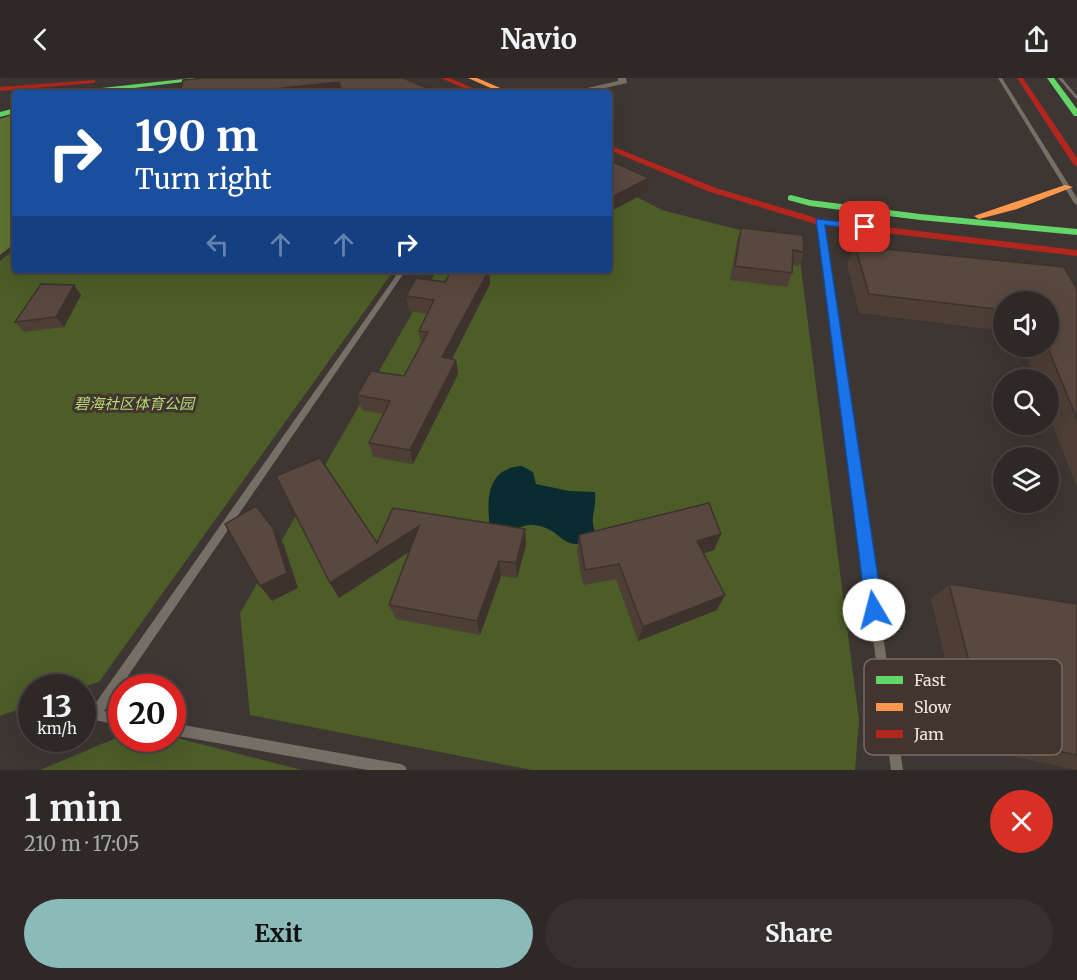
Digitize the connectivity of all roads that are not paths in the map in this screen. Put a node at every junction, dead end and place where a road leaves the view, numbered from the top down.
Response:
1 (123, 78) edge
2 (212, 78) edge
3 (444, 78) edge
4 (471, 78) edge
5 (622, 78) edge
6 (1000, 78) edge
7 (1020, 78) edge
8 (1050, 78) edge
9 (1060, 78) edge
10 (182, 80) edge
11 (17, 90) edge
12 (89, 90) edge
13 (473, 90) edge
14 (501, 90) edge
15 (585, 90) edge
16 (1077, 99) edge
17 (1077, 114) edge
18 (612, 135) edge
19 (612, 148) edge
20 (1077, 164) edge
21 (719, 177) dead end
22 (1068, 187) junction
23 (773, 193) dead end
24 (1077, 203) edge
25 (962, 220) junction
26 (819, 222) junction
27 (1077, 232) edge
28 (933, 236) junction
29 (1077, 253) edge
30 (1002, 258) edge
31 (401, 273) edge
32 (881, 659) edge
33 (123, 674) edge
34 (108, 696) edge
35 (108, 718) edge
36 (186, 732) edge
37 (895, 755) edge
38 (401, 770) edge
39 (897, 770) edge

1 - 11 street
2 - 10 street
3 - 13 street
4 - 14 street
5 - 15 street
6 - 22 lane
7 - 20 street
8 - 17 street
9 - 16 lane
10 - 12 street
18 - 21 street
19 - 26 street
22 - 24 lane
22 - 25 street
23 - 25 street
25 - 27 street
26 - 28 street
26 - 32 lane
28 - 29 street
28 - 30 street
31 - 33 lane
34 - 35 lane
36 - 38 lane
37 - 39 lane

